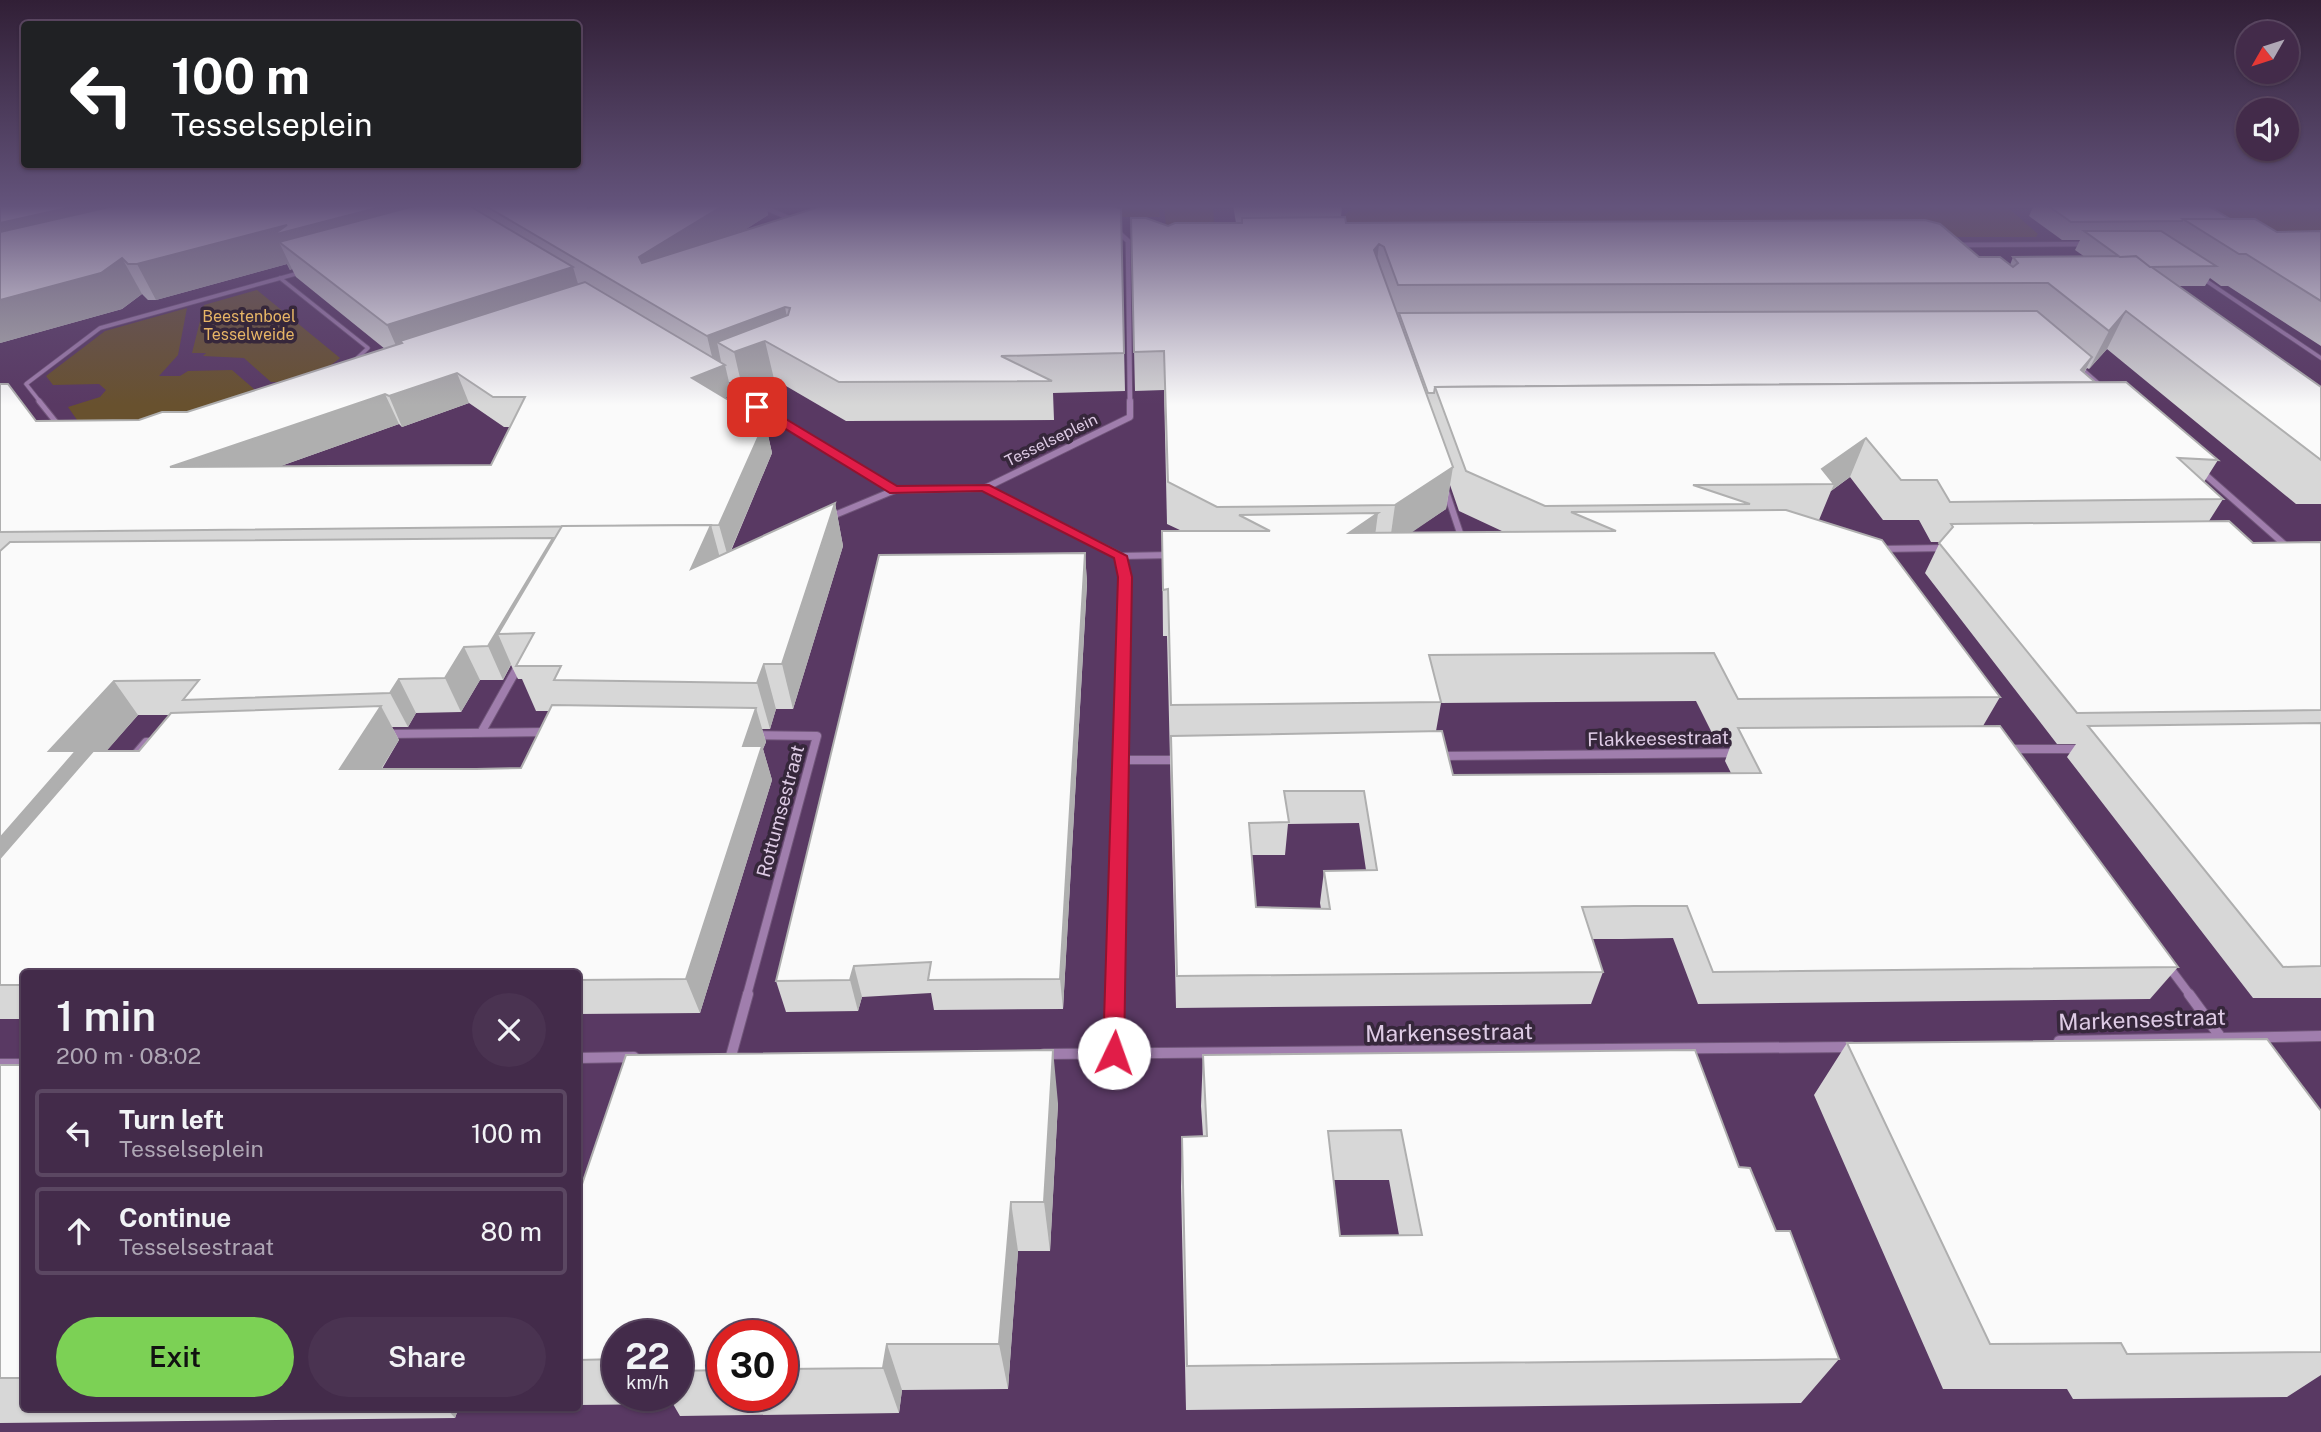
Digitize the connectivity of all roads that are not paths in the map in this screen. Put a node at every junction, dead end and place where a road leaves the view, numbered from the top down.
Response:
1 (304, 272) edge
2 (1129, 272) edge
3 (2193, 272) edge
4 (280, 278) junction
5 (2321, 358) edge
6 (2072, 360) edge
7 (350, 365) edge
8 (714, 380) edge
9 (2113, 396) edge
10 (65, 433) edge
11 (2190, 462) edge
12 (1442, 481) edge
13 (985, 488) junction
14 (895, 490) junction
15 (823, 521) edge
16 (2270, 544) edge
17 (2284, 544) junction
18 (2296, 544) edge
19 (1957, 548) edge
20 (1875, 549) edge
21 (1467, 553) edge
22 (1177, 555) edge
23 (1121, 556) junction
24 (522, 659) edge
25 (482, 731) junction
26 (552, 732) edge
27 (375, 735) edge
28 (747, 735) edge
29 (2000, 738) edge
30 (160, 742) edge
31 (2008, 749) junction
32 (2090, 749) edge
33 (1994, 750) edge
34 (1745, 752) edge
35 (1427, 757) edge
36 (1122, 760) junction
37 (1191, 760) edge
38 (2016, 760) edge
39 (129, 763) edge
40 (2162, 958) edge
41 (2219, 1035) junction
42 (2321, 1036) edge
43 (2051, 1041) edge
44 (1861, 1047) edge
45 (1114, 1053) junction
46 (1032, 1054) edge
47 (717, 1056) edge
48 (731, 1056) junction
49 (744, 1056) edge
50 (647, 1057) edge
51 (581, 1058) edge
52 (0, 1064) edge
53 (21, 1064) edge

1 - 4 street
2 - 13 street, Tesselseplein
3 - 5 street
4 - 7 street
4 - 10 street
6 - 9 street
8 - 14 street
11 - 17 street
12 - 21 street
13 - 14 street, Tesselseplein
13 - 23 street, Tesselseplein
14 - 15 street, Tesselseplein
16 - 17 street
17 - 18 street
19 - 20 street
22 - 23 street
23 - 36 street
24 - 25 street
25 - 26 street
25 - 27 street
28 - 48 street, Rottumsestraat
29 - 31 street
30 - 39 street
31 - 32 street
31 - 33 street
31 - 38 street
34 - 35 street, Flakkeesestraat
36 - 37 street
36 - 45 street
40 - 41 street
41 - 42 street, Markensestraat
41 - 43 street, Markensestraat
44 - 45 street, Markensestraat
45 - 46 street, Markensestraat
47 - 48 street
48 - 49 street
50 - 51 street
52 - 53 street

